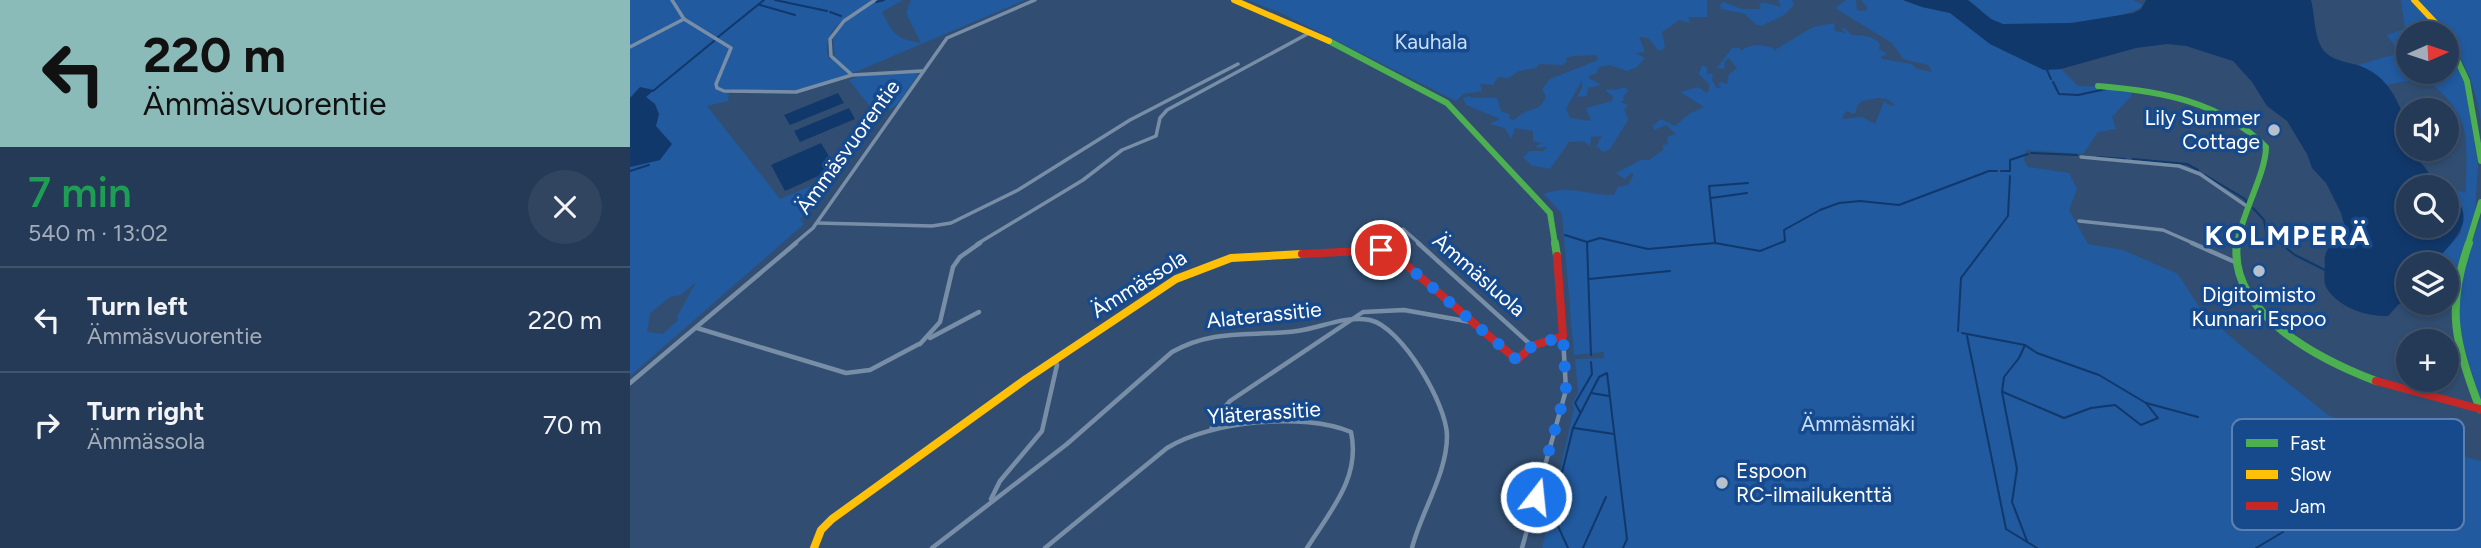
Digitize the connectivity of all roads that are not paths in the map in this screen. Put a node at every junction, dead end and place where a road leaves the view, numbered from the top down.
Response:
1 (672, 0) edge
2 (875, 0) edge
3 (1035, 0) edge
4 (1234, 0) edge
5 (2414, 0) edge
6 (684, 19) junction
7 (2433, 21) edge
8 (1311, 32) junction
9 (630, 47) edge
10 (2459, 56) edge
11 (1238, 64) dead end
12 (923, 71) junction
13 (852, 75) junction
14 (2098, 86) dead end
15 (2478, 125) edge
16 (2479, 135) edge
17 (2081, 157) dead end
18 (2481, 161) edge
19 (2481, 202) edge
20 (2249, 208) junction
21 (2079, 221) dead end
22 (817, 223) junction
23 (1404, 229) dead end
24 (2235, 262) junction
25 (979, 312) dead end
26 (1355, 320) junction
27 (1471, 322) junction
28 (696, 328) junction
29 (1563, 336) junction
30 (920, 344) junction
31 (1532, 346) junction
32 (1055, 359) junction
33 (630, 383) edge
34 (2480, 410) edge
35 (1211, 430) junction
36 (990, 500) junction
37 (814, 548) edge
38 (932, 548) edge
39 (1045, 548) edge
40 (1307, 548) edge
41 (1412, 548) edge
42 (1522, 548) edge

1 - 6 street
2 - 13 street
3 - 12 street, Ämmäsvuorentie
4 - 8 street
5 - 7 street
6 - 9 street
6 - 13 street
8 - 29 street
8 - 30 street
10 - 15 street
11 - 22 street
12 - 13 street
12 - 22 street, Ämmäsvuorentie
14 - 20 street
15 - 16 street
16 - 18 street
17 - 20 street
19 - 34 street
20 - 24 street
21 - 24 street
22 - 28 street, Ämmäsvuorentie
23 - 31 street, Ämmäsluola
24 - 34 street
25 - 30 street
26 - 27 street
26 - 35 street
26 - 36 street, Alaterassitie
26 - 41 street, Alaterassitie
27 - 31 street, Ämmässola
27 - 32 street, Ämmässola
28 - 30 street
28 - 33 street, Ämmäsvuorentie
29 - 31 street
29 - 42 street
32 - 36 street
32 - 37 street, Ämmässola
35 - 39 street, Yläterassitie
35 - 40 street, Yläterassitie
36 - 38 street, Alaterassitie

